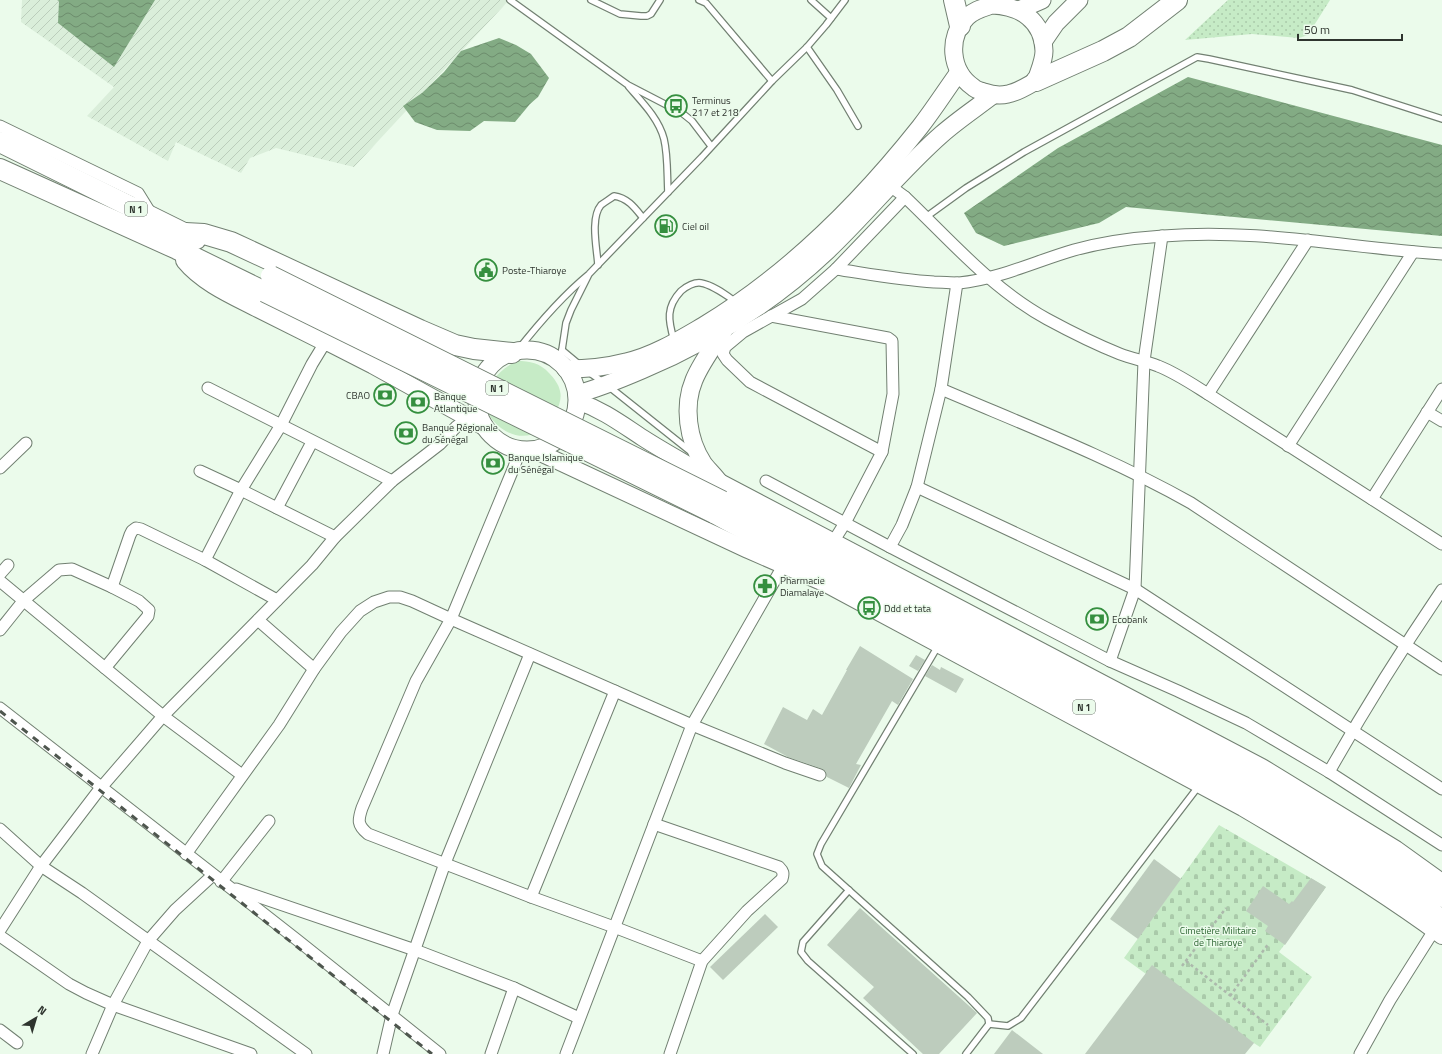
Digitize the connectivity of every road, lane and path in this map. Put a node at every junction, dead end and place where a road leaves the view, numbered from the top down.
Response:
1 (510, 0) edge
2 (591, 0) edge
3 (660, 0) edge
4 (699, 0) edge
5 (811, 0) edge
6 (845, 0) edge
7 (954, 0) edge
8 (1042, 0) edge
9 (1080, 0) edge
10 (1177, 0) edge
11 (1019, 10) junction
12 (831, 18) junction
13 (960, 26) junction
14 (1043, 42) junction
15 (807, 47) junction
16 (959, 72) junction
17 (772, 81) junction
18 (1036, 81) junction
19 (628, 85) junction
20 (993, 95) junction
21 (1442, 119) edge
22 (0, 126) edge
23 (858, 126) dead end
24 (0, 142) edge
25 (711, 146) junction
26 (0, 169) edge
27 (890, 186) junction
28 (668, 192) junction
29 (906, 197) junction
30 (926, 217) junction
31 (153, 218) junction
32 (643, 218) junction
33 (1162, 236) junction
34 (1308, 240) junction
35 (181, 241) junction
36 (1413, 252) junction
37 (1442, 254) edge
38 (598, 264) junction
39 (836, 270) junction
40 (589, 274) junction
41 (988, 278) junction
42 (957, 283) junction
43 (738, 303) junction
44 (771, 316) junction
45 (724, 330) junction
46 (326, 341) junction
47 (674, 342) junction
48 (514, 352) junction
49 (563, 361) junction
50 (1144, 361) junction
51 (584, 369) junction
52 (607, 385) junction
53 (208, 388) dead end
54 (940, 389) junction
55 (1442, 389) edge
56 (1208, 394) junction
57 (577, 398) junction
58 (1427, 412) junction
59 (477, 419) junction
60 (1442, 421) edge
61 (281, 425) junction
62 (26, 442) dead end
63 (312, 442) junction
64 (1288, 446) junction
65 (527, 450) junction
66 (882, 452) junction
67 (704, 464) junction
68 (0, 468) edge
69 (200, 471) dead end
70 (1138, 474) junction
71 (392, 481) junction
72 (766, 481) dead end
73 (917, 487) junction
74 (241, 490) junction
75 (718, 499) junction
76 (1372, 499) junction
77 (277, 508) junction
78 (845, 523) junction
79 (335, 537) junction
80 (833, 542) junction
81 (1442, 544) edge
82 (793, 546) junction
83 (890, 547) junction
84 (205, 560) junction
85 (8, 565) dead end
86 (0, 574) edge
87 (0, 581) edge
88 (112, 587) junction
89 (1135, 589) junction
90 (1442, 590) edge
91 (24, 600) junction
92 (277, 600) junction
93 (451, 619) junction
94 (258, 620) junction
95 (0, 630) edge
96 (942, 638) junction
97 (1405, 644) junction
98 (530, 654) junction
99 (1110, 661) junction
100 (105, 668) junction
101 (314, 669) junction
102 (1442, 669) edge
103 (615, 691) junction
104 (0, 708) edge
105 (163, 716) junction
106 (692, 725) junction
107 (1352, 731) junction
108 (1329, 772) junction
109 (242, 775) junction
110 (820, 775) dead end
111 (1200, 785) junction
112 (102, 787) junction
113 (1442, 789) edge
114 (269, 821) dead end
115 (654, 824) junction
116 (0, 829) edge
117 (1442, 845) edge
118 (186, 854) junction
119 (445, 863) junction
120 (41, 866) junction
121 (221, 881) junction
122 (1442, 882) edge
123 (849, 890) junction
124 (531, 897) junction
125 (1442, 897) edge
126 (1226, 908) dead end
127 (1440, 926) edge
128 (614, 927) junction
129 (0, 930) edge
130 (0, 936) edge
131 (148, 941) junction
132 (1269, 943) dead end
133 (415, 950) junction
134 (702, 961) junction
135 (1186, 961) junction
136 (1182, 966) dead end
137 (514, 988) junction
138 (1230, 996) junction
139 (113, 1005) junction
140 (392, 1015) junction
141 (579, 1018) junction
142 (989, 1024) junction
143 (1268, 1025) dead end
144 (0, 1030) edge
145 (17, 1043) dead end
146 (92, 1054) edge
147 (251, 1054) edge
148 (306, 1054) edge
149 (383, 1054) edge
150 (440, 1054) edge
151 (491, 1054) edge
152 (566, 1054) edge
153 (670, 1054) edge
154 (913, 1054) edge
155 (966, 1054) edge
156 (1360, 1054) edge

1 - 19 lane
2 - 3 lane
4 - 17 lane
5 - 12 lane
6 - 12 lane
7 - 13 highway
8 - 11 main road
9 - 14 main road
10 - 18 highway
11 - 13 main road
11 - 14 main road
12 - 15 lane
13 - 16 main road
14 - 18 main road
15 - 17 lane
15 - 23 lane
16 - 20 main road
16 - 43 main road
17 - 25 lane
18 - 20 main road
19 - 25 lane
19 - 28 lane
20 - 27 main road
21 - 30 lane
22 - 31 street
24 - 31 highway, N 1
25 - 28 lane
26 - 35 highway, N 1
27 - 29 street
27 - 45 main road
28 - 32 lane
29 - 30 street
29 - 39 street
30 - 41 street
31 - 35 highway, N 1
32 - 38 lane
32 - 38 lane
33 - 34 street
33 - 41 street
33 - 50 street
34 - 36 street
34 - 56 street
35 - 46 highway
35 - 48 highway
35 - 75 highway, N 1, bridge
36 - 37 street
36 - 64 street
38 - 40 lane
39 - 42 street
39 - 44 street
40 - 48 lane
40 - 49 lane
41 - 42 street
41 - 50 street
42 - 54 street
43 - 47 main road
43 - 47 lane
44 - 66 street
44 - 66 street
45 - 52 main road
45 - 67 main road
46 - 59 main road
46 - 61 street
47 - 51 main road
48 - 49 main road
48 - 59 main road
49 - 51 main road
49 - 57 main road
50 - 56 street
50 - 70 street
51 - 52 lane
52 - 57 main road
52 - 67 lane
53 - 61 street
54 - 70 street
54 - 73 street
55 - 58 street
56 - 64 street
57 - 65 main road
57 - 75 street
58 - 60 street
58 - 76 street
59 - 65 main road
59 - 71 street
61 - 63 street
61 - 74 street
62 - 68 street
63 - 71 street
63 - 77 street
64 - 76 street
65 - 82 street
65 - 93 street
66 - 78 street
67 - 75 main road
69 - 74 street
70 - 89 street
70 - 97 street
71 - 79 street
72 - 78 street
73 - 83 street
73 - 89 street
74 - 77 street
74 - 84 street
75 - 82 highway, N 1
76 - 81 street
77 - 79 street
78 - 80 street
78 - 83 street
79 - 92 street
80 - 82 street
80 - 122 street
82 - 96 highway, N 1
82 - 106 street
82 - 125 highway, N 1
83 - 99 street
84 - 88 street
84 - 92 street
85 - 86 street
87 - 91 street
88 - 91 street
88 - 100 street
89 - 99 street
89 - 107 street
90 - 97 street
91 - 95 street
91 - 100 street
92 - 94 street
93 - 98 street
93 - 101 street
93 - 119 street
94 - 101 street
94 - 105 street
96 - 111 street
96 - 123 lane
96 - 127 highway, N 1
97 - 102 street
97 - 107 street
98 - 103 street
98 - 119 street
99 - 108 street
100 - 105 street
101 - 109 street
103 - 106 street
103 - 124 street
104 - 112 street
105 - 109 street
105 - 112 street
106 - 110 street
106 - 115 street
107 - 108 street
107 - 113 street
108 - 117 street
109 - 118 street
111 - 127 street
111 - 142 lane
112 - 118 street
112 - 120 street
114 - 121 street
115 - 128 street
115 - 134 street
116 - 120 street
118 - 121 street
119 - 124 street
119 - 133 street
120 - 129 street
120 - 131 street
121 - 131 street
121 - 133 street
121 - 140 street
123 - 142 lane
123 - 154 lane
124 - 128 street
126 - 135 path
127 - 156 street
128 - 134 street
128 - 141 street
130 - 139 street
131 - 139 street
131 - 148 street
132 - 138 path
133 - 137 street
133 - 140 street
134 - 153 street
135 - 136 path
135 - 138 path
137 - 141 street
137 - 151 street
138 - 143 path
139 - 146 street
139 - 147 street
140 - 149 street
140 - 150 street
141 - 152 street
142 - 155 lane
144 - 145 street

